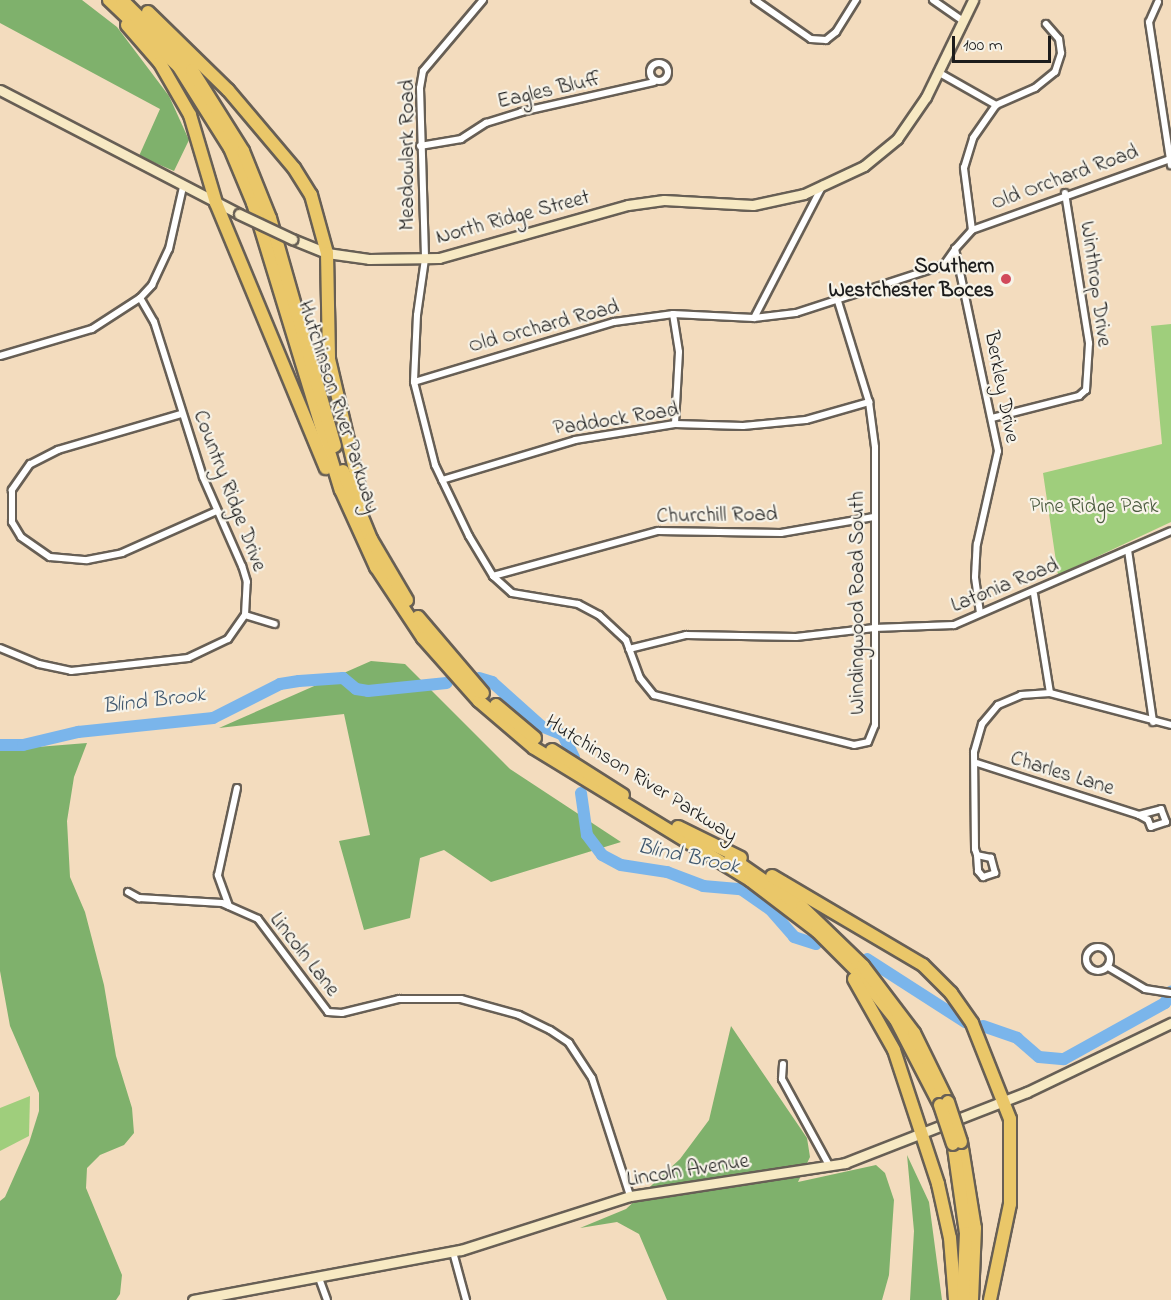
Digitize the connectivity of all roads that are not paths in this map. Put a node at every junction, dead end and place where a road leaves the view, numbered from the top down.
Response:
1 (100, 0) edge
2 (109, 0) edge
3 (122, 0) edge
4 (133, 0) edge
5 (483, 0) edge
6 (755, 0) edge
7 (856, 0) edge
8 (933, 0) edge
9 (973, 0) edge
10 (1158, 2) dead end
11 (962, 20) junction
12 (1046, 24) dead end
13 (938, 72) junction
14 (654, 82) dead end
15 (0, 90) edge
16 (996, 105) junction
17 (420, 146) junction
18 (1170, 162) edge
19 (823, 185) junction
20 (183, 187) junction
21 (1065, 193) junction
22 (216, 203) junction
23 (972, 230) junction
24 (955, 249) junction
25 (327, 253) junction
26 (425, 260) junction
27 (140, 298) junction
28 (838, 301) junction
29 (673, 314) junction
30 (754, 318) junction
31 (0, 356) edge
32 (414, 382) junction
33 (869, 402) junction
34 (182, 414) junction
35 (992, 418) junction
36 (675, 424) junction
37 (442, 480) junction
38 (217, 511) junction
39 (874, 517) junction
40 (1171, 531) edge
41 (1128, 550) junction
42 (376, 567) junction
43 (493, 576) junction
44 (1034, 594) junction
45 (407, 601) junction
46 (980, 613) junction
47 (244, 615) junction
48 (275, 624) dead end
49 (874, 628) junction
50 (0, 648) edge
51 (629, 649) junction
52 (1050, 693) junction
53 (1154, 722) junction
54 (1171, 725) edge
55 (977, 763) junction
56 (237, 788) dead end
57 (1139, 815) dead end
58 (678, 827) junction
59 (976, 855) dead end
60 (128, 892) dead end
61 (229, 906) junction
62 (789, 908) junction
63 (1108, 967) junction
64 (1171, 993) edge
65 (1171, 1023) edge
66 (783, 1064) dead end
67 (1005, 1101) junction
68 (944, 1103) junction
69 (920, 1134) junction
70 (957, 1143) junction
71 (830, 1167) junction
72 (630, 1196) junction
73 (453, 1252) junction
74 (320, 1278) junction
75 (193, 1300) edge
76 (327, 1300) edge
77 (466, 1300) edge
78 (955, 1300) edge
79 (963, 1300) edge
80 (972, 1300) edge
81 (990, 1300) edge

1 - 22 highway
2 - 42 highway, Hutchinson River Parkway
3 - 45 highway, Hutchinson River Parkway
4 - 25 highway
5 - 17 street, Meadowlark Road
6 - 7 street
8 - 11 street
9 - 11 street, North Ridge Street
10 - 18 street
11 - 13 street, North Ridge Street
12 - 16 street
13 - 16 street
13 - 19 street, North Ridge Street
14 - 17 street, Eagles Bluff
15 - 20 street, North Ridge Street
16 - 23 street
17 - 26 street, Meadowlark Road
18 - 21 street, Old Orchard Road
19 - 26 street, North Ridge Street
19 - 30 street
20 - 22 street, North Ridge Street
20 - 27 street
21 - 23 street, Old Orchard Road
21 - 35 street, Winthrop Drive
22 - 25 street, North Ridge Street, bridge
22 - 42 highway
23 - 24 street
24 - 28 street, Old Orchard Road
24 - 35 street, Berkley Drive
25 - 26 street, North Ridge Street
25 - 45 highway
26 - 32 street, Meadowlark Road
27 - 31 street
27 - 34 street, Country Ridge Drive
28 - 30 street, Old Orchard Road
28 - 33 street, Windingwood Road South
29 - 30 street, Old Orchard Road
29 - 32 street, Old Orchard Road
29 - 36 street
32 - 37 street, Meadowlark Road
33 - 36 street, Paddock Road
33 - 39 street, Windingwood Road South
34 - 38 street, Country Ridge Drive
34 - 38 street
35 - 46 street, Berkley Drive
36 - 37 street, Paddock Road
37 - 43 street, Meadowlark Road
38 - 47 street, Country Ridge Drive
39 - 43 street, Churchill Road
39 - 49 street, Windingwood Road South
40 - 41 street, Latonia Road
41 - 44 street, Latonia Road
41 - 53 street
42 - 62 highway, Hutchinson River Parkway
43 - 51 street
44 - 46 street, Latonia Road
44 - 52 street
45 - 58 highway, Hutchinson River Parkway
46 - 49 street, Latonia Road
47 - 48 street
47 - 50 street, Country Ridge Drive
49 - 51 street, Latonia Road
49 - 51 street, Windingwood Road South
52 - 53 street
52 - 55 street
53 - 54 street
55 - 57 street, Charles Lane
55 - 59 street
56 - 61 street
58 - 67 highway
58 - 68 highway, Hutchinson River Parkway
60 - 61 street, Lincoln Lane
61 - 72 street, Lincoln Lane
62 - 68 highway, Hutchinson River Parkway
62 - 69 highway
63 - 63 street
63 - 64 street
65 - 67 street, Lincoln Avenue
66 - 71 street
67 - 69 street, Lincoln Avenue
67 - 81 highway
68 - 70 highway, Hutchinson River Parkway, bridge
69 - 71 street, Lincoln Avenue
69 - 78 highway
70 - 79 highway, Hutchinson River Parkway
70 - 80 highway, Hutchinson River Parkway
71 - 72 street, Lincoln Avenue
72 - 73 street, Lincoln Avenue
73 - 74 street, Lincoln Avenue
73 - 77 street
74 - 75 street, Lincoln Avenue
74 - 76 street

